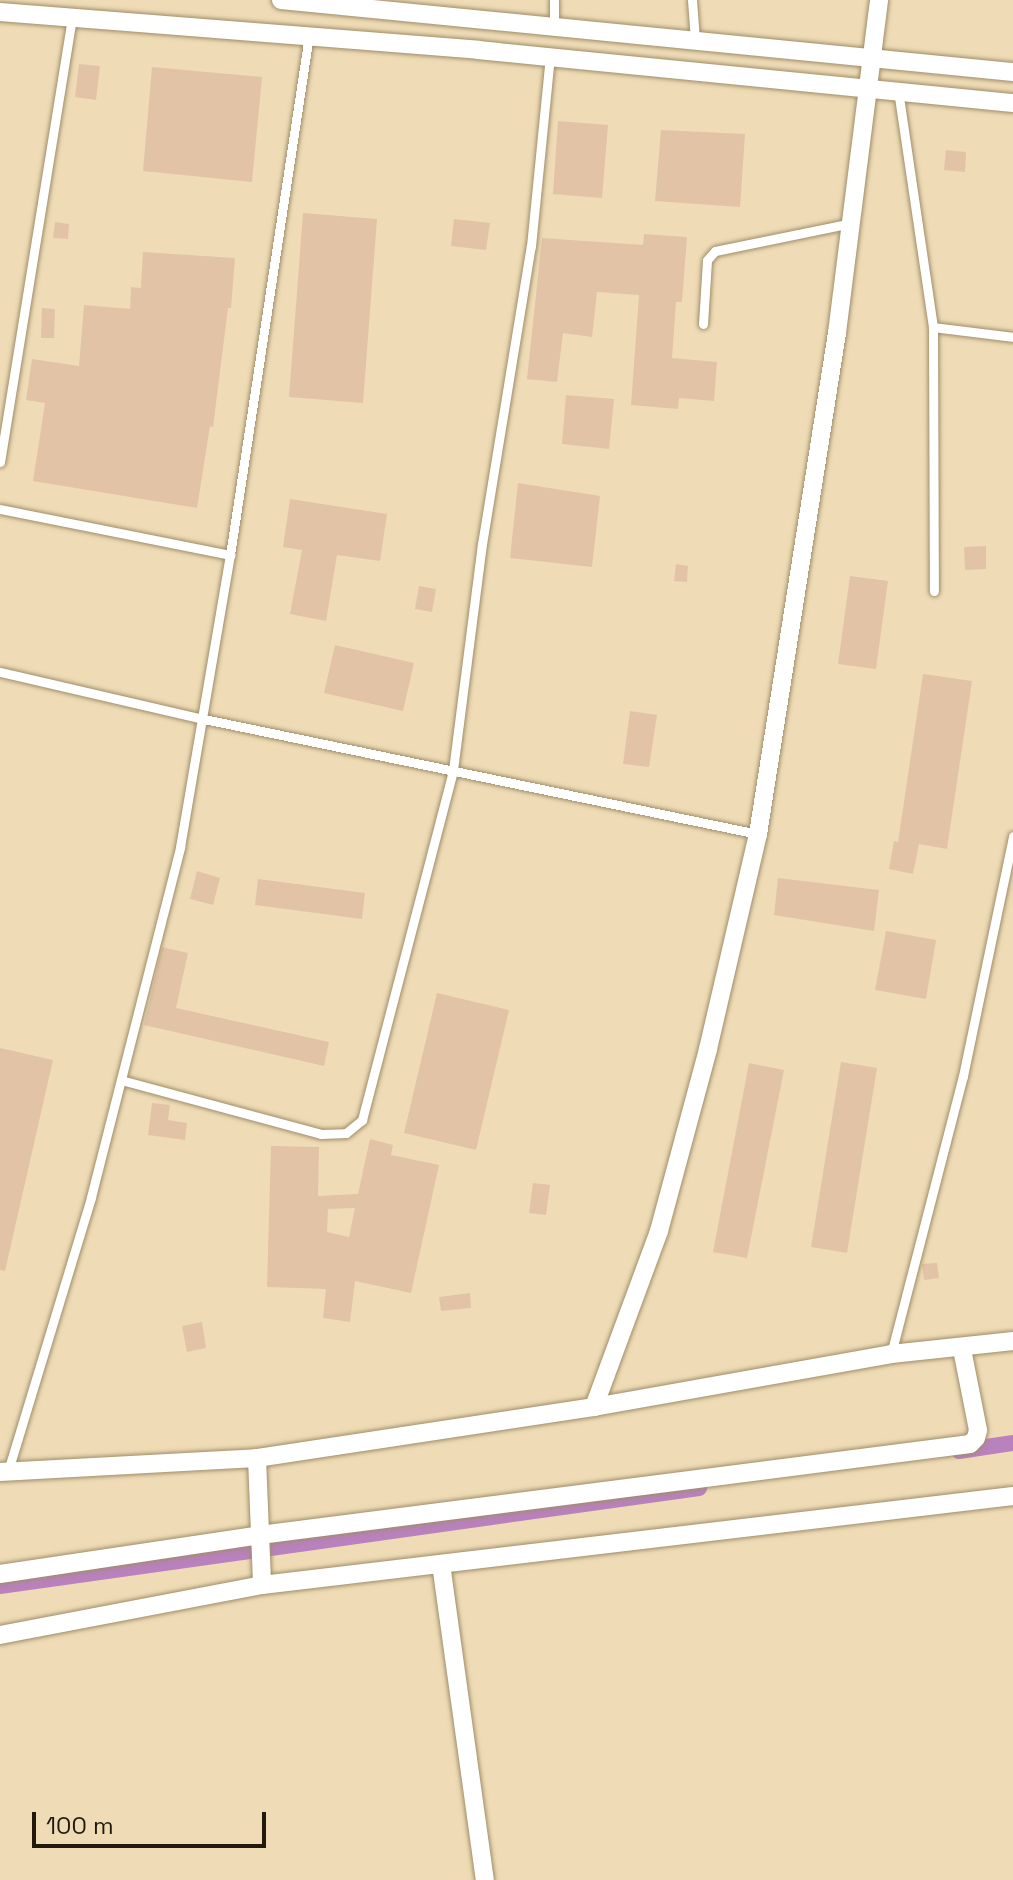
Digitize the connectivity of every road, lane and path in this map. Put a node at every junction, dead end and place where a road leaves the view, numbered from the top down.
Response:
1 (281, 0) edge
2 (554, 0) edge
3 (692, 0) edge
4 (879, 0) edge
5 (322, 2) edge
6 (72, 9) edge
7 (0, 12) edge
8 (554, 29) junction
9 (309, 35) junction
10 (695, 40) junction
11 (874, 56) junction
12 (550, 57) junction
13 (1013, 72) edge
14 (870, 87) junction
15 (898, 90) junction
16 (1013, 103) edge
17 (851, 223) junction
18 (703, 324) dead end
19 (933, 327) junction
20 (1013, 337) edge
21 (0, 462) edge
22 (0, 509) edge
23 (230, 555) junction
24 (934, 591) dead end
25 (0, 672) edge
26 (204, 719) junction
27 (453, 770) junction
28 (758, 834) junction
29 (1013, 836) edge
30 (121, 1080) junction
31 (1013, 1341) edge
32 (962, 1349) junction
33 (891, 1354) junction
34 (594, 1407) junction
35 (257, 1458) junction
36 (4, 1472) edge
37 (1013, 1496) edge
38 (260, 1535) junction
39 (441, 1564) junction
40 (0, 1574) edge
41 (262, 1585) junction
42 (0, 1635) edge
43 (485, 1880) edge

1 - 5 street
2 - 8 lane
3 - 10 lane
4 - 11 street
5 - 8 street
6 - 7 street
6 - 9 street
6 - 21 lane
8 - 10 street
8 - 12 street
9 - 12 street
9 - 23 lane
10 - 11 street
11 - 13 street
11 - 14 street
12 - 14 street
12 - 27 lane
14 - 15 street
14 - 17 street
15 - 16 street
15 - 19 lane
17 - 18 lane
17 - 28 street
19 - 20 lane
19 - 24 lane
22 - 23 lane
23 - 26 lane
25 - 26 lane
26 - 27 lane
26 - 30 lane
27 - 28 lane
27 - 30 lane
28 - 34 street
29 - 33 lane
30 - 36 lane
31 - 32 street
32 - 33 street
32 - 38 street
33 - 34 street
34 - 35 street
35 - 36 street
35 - 38 street
37 - 39 street
38 - 40 street
38 - 41 street
39 - 41 street
39 - 43 street
41 - 42 street

